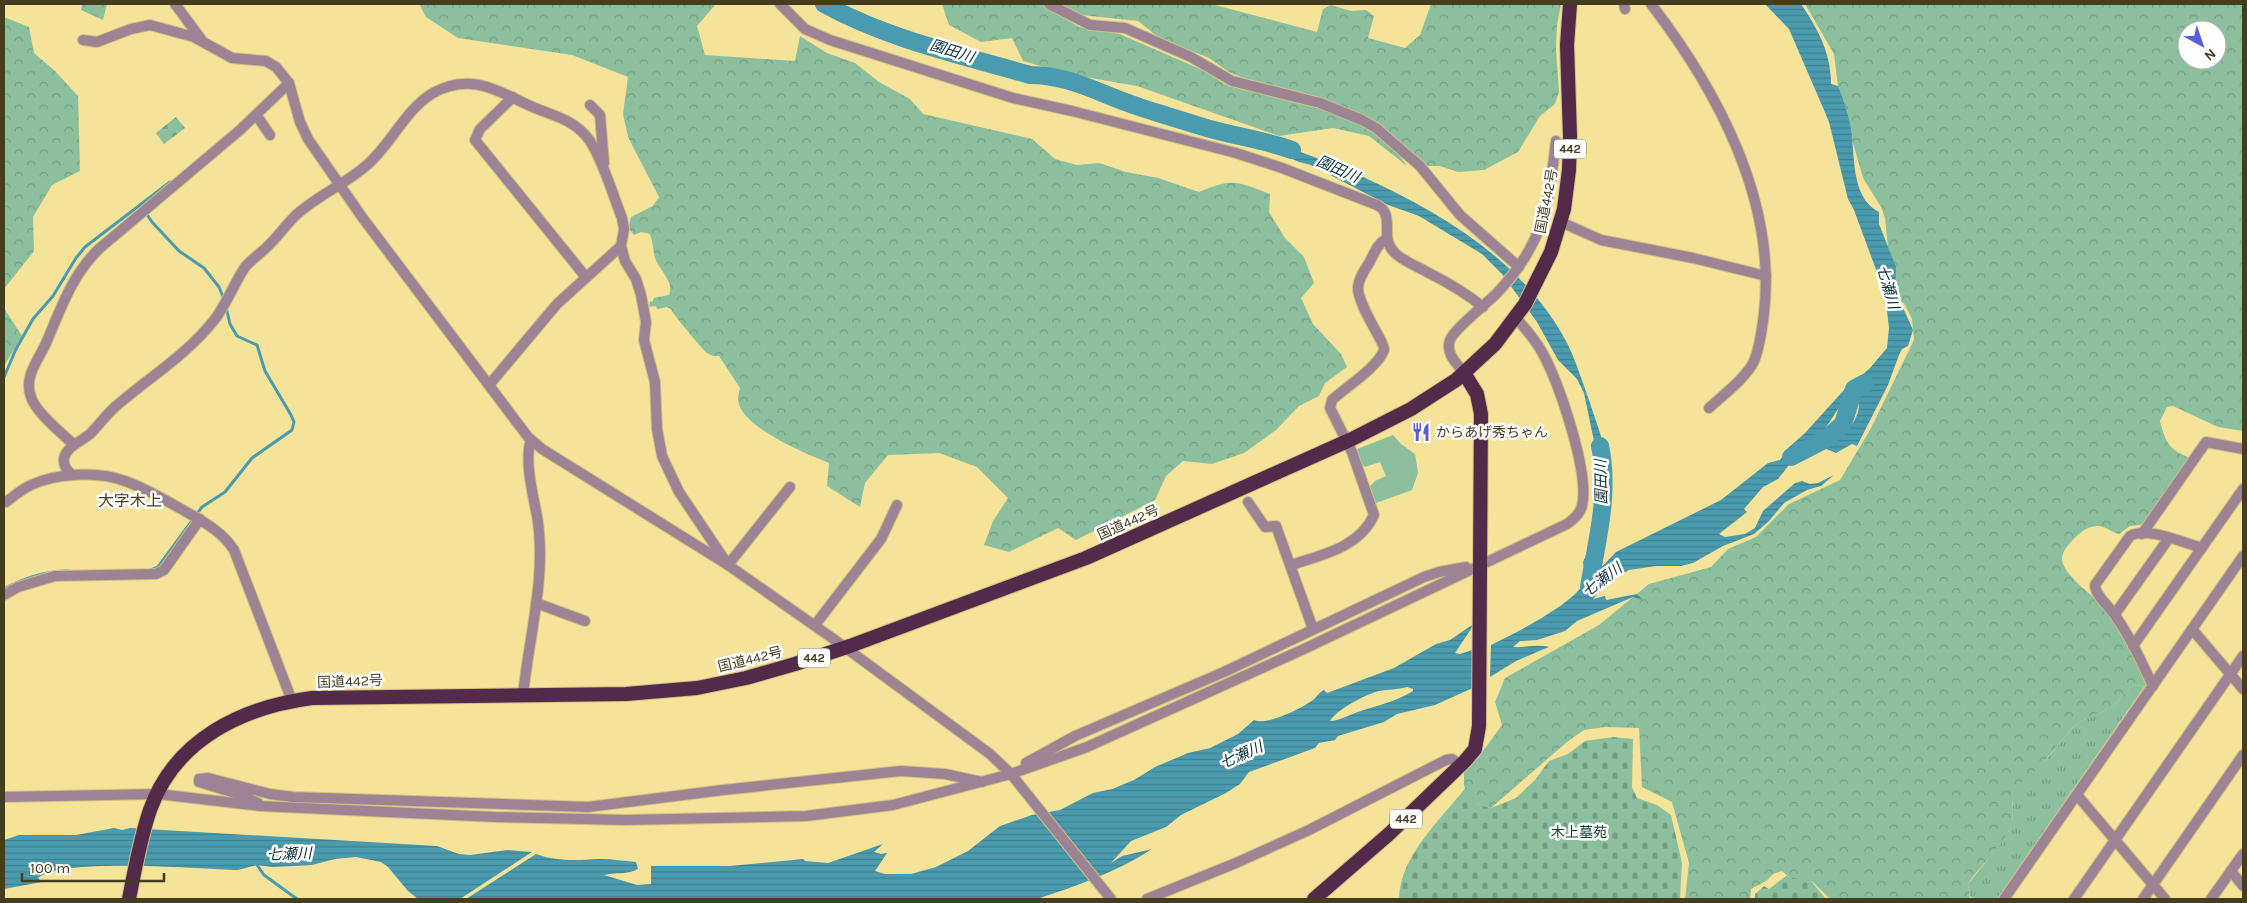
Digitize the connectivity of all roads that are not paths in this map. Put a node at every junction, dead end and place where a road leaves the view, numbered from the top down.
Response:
1 (175, 4) edge
2 (780, 4) edge
3 (1049, 4) edge
4 (1570, 4) edge
5 (1651, 4) edge
6 (83, 40) dead end
7 (201, 40) junction
8 (289, 83) junction
9 (514, 97) junction
10 (590, 105) dead end
11 (257, 116) junction
12 (270, 135) dead end
13 (1556, 142) dead end
14 (605, 176) junction
15 (340, 184) junction
16 (1561, 222) junction
17 (1386, 239) junction
18 (621, 246) junction
19 (1519, 268) junction
20 (585, 276) junction
21 (1766, 276) junction
22 (1483, 307) junction
23 (1518, 316) junction
24 (1464, 374) junction
25 (489, 385) junction
26 (1710, 408) dead end
27 (531, 440) junction
28 (1347, 441) junction
29 (74, 445) junction
30 (2243, 449) edge
31 (72, 475) junction
32 (790, 486) dead end
33 (2243, 489) edge
34 (6, 502) dead end
35 (1248, 502) dead end
36 (896, 505) dead end
37 (200, 519) junction
38 (2142, 534) junction
39 (2169, 538) junction
40 (2202, 548) junction
41 (2243, 556) edge
42 (728, 564) junction
43 (1290, 565) junction
44 (1480, 565) junction
45 (4, 596) edge
46 (536, 603) junction
47 (2115, 614) junction
48 (585, 621) dead end
49 (815, 625) junction
50 (1313, 629) junction
51 (2192, 629) junction
52 (2134, 646) junction
53 (845, 647) junction
54 (2243, 656) edge
55 (2230, 674) junction
56 (2152, 686) junction
57 (2243, 689) edge
58 (523, 695) junction
59 (292, 701) junction
60 (2243, 755) edge
61 (1461, 766) junction
62 (1014, 778) junction
63 (982, 782) junction
64 (158, 794) junction
65 (2077, 795) junction
66 (4, 797) edge
67 (260, 806) junction
68 (2115, 840) junction
69 (2243, 854) edge
70 (2231, 872) junction
71 (2153, 885) junction
72 (2243, 886) edge
73 (129, 899) edge
74 (1111, 899) edge
75 (1147, 899) edge
76 (1314, 899) edge
77 (2004, 899) edge
78 (2074, 899) edge
79 (2143, 899) edge
80 (2165, 899) edge
81 (2212, 899) edge

1 - 7 street
2 - 17 street
3 - 19 street
4 - 16 highway, 国道442号 / 442
5 - 21 street
6 - 7 street
7 - 8 street
8 - 11 street
8 - 15 street
9 - 14 street
9 - 15 street
9 - 20 street
10 - 14 street
11 - 12 street
11 - 29 street
13 - 19 street
14 - 18 street
15 - 25 street
15 - 29 street
16 - 21 street
16 - 23 highway, 国道442号 / 442
17 - 22 street
17 - 28 street
18 - 20 street
18 - 42 street
19 - 22 street
20 - 25 street
21 - 26 street
22 - 24 street
23 - 24 highway, 国道442号 / 442
23 - 44 street
24 - 28 highway, 国道442号 / 442
24 - 44 highway, 442
25 - 27 street
27 - 42 street
27 - 46 street
28 - 43 street
28 - 53 highway, 国道442号 / 442
29 - 31 street
30 - 38 street
31 - 34 street
31 - 37 street
32 - 42 street
33 - 40 street
35 - 43 street
36 - 49 street
37 - 45 street
37 - 59 street
38 - 39 street
38 - 47 street
39 - 40 street
39 - 47 street
40 - 52 street
41 - 51 street
42 - 49 street
43 - 50 street
44 - 50 street
44 - 61 highway, 442
44 - 62 street
46 - 48 street
46 - 58 street
47 - 52 street
49 - 53 street
50 - 62 street
51 - 55 street
51 - 56 street
52 - 56 street
53 - 58 highway, 国道442号 / 442
53 - 62 street
54 - 55 street
55 - 57 street
55 - 68 street
56 - 65 street
58 - 59 highway, 国道442号 / 442
59 - 64 highway, 国道442号 / 442
60 - 71 street
61 - 75 street
61 - 76 highway, 442
62 - 63 street
62 - 74 street
63 - 67 street
63 - 67 street
64 - 66 street
64 - 67 street
64 - 73 highway, 国道442号 / 442
65 - 68 street
65 - 77 street
68 - 71 street
68 - 78 street
69 - 70 street
70 - 72 street
70 - 81 street
71 - 79 street
71 - 80 street

